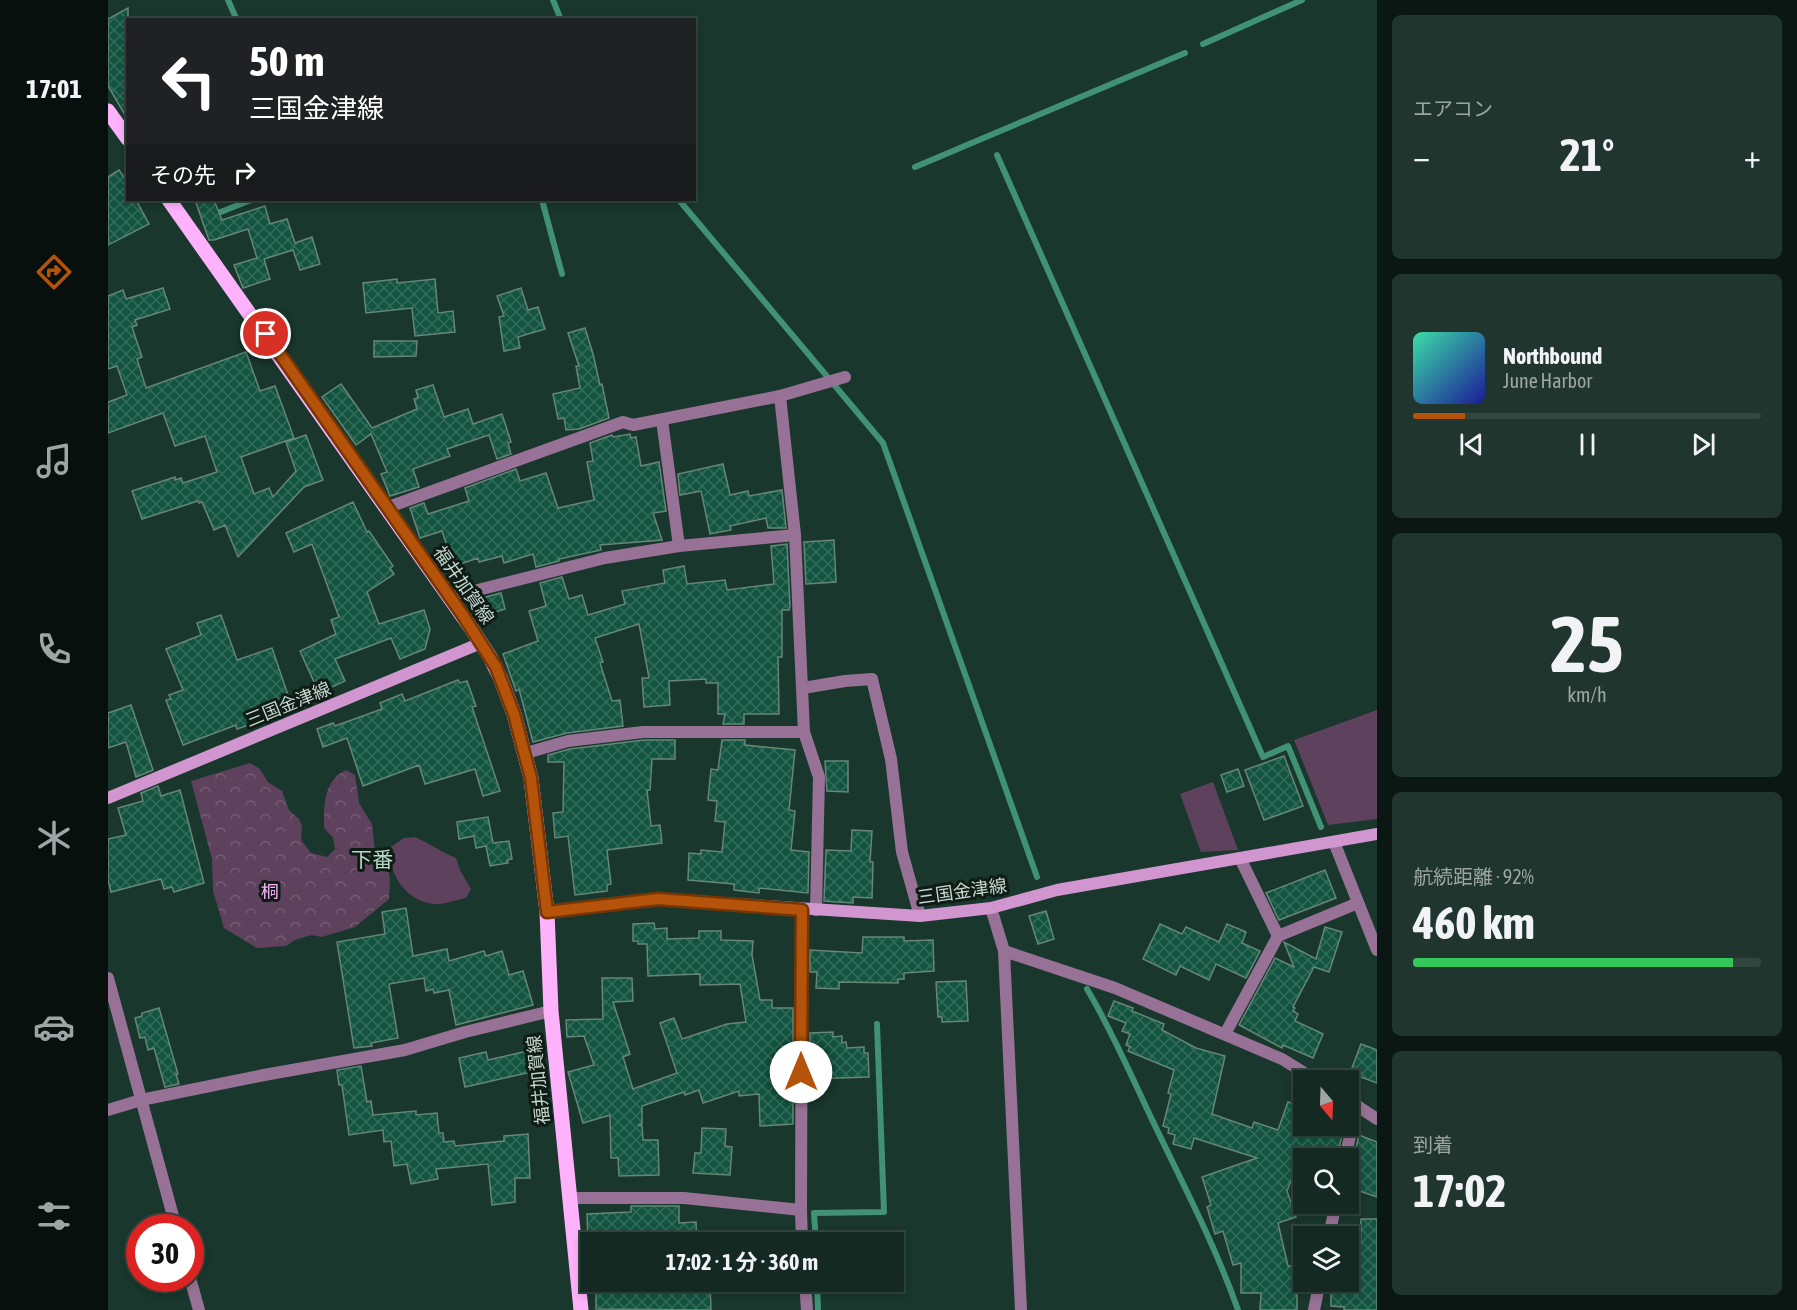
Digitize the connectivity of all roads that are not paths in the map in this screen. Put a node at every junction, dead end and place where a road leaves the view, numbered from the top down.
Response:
1 (108, 111) edge
2 (126, 136) edge
3 (170, 201) edge
4 (845, 377) dead end
5 (780, 396) junction
6 (662, 420) junction
7 (386, 508) junction
8 (795, 535) junction
9 (679, 546) junction
10 (450, 597) junction
11 (481, 643) junction
12 (803, 688) junction
13 (804, 732) junction
14 (526, 753) junction
15 (108, 798) edge
16 (1377, 834) edge
17 (1334, 842) junction
18 (1240, 858) junction
19 (1358, 903) junction
20 (991, 908) junction
21 (802, 910) junction
22 (816, 910) junction
23 (547, 912) junction
24 (920, 916) junction
25 (1278, 936) junction
26 (1377, 950) edge
27 (1005, 951) junction
28 (108, 978) edge
29 (551, 1011) junction
30 (1225, 1034) junction
31 (1300, 1070) edge
32 (141, 1100) junction
33 (1359, 1106) edge
34 (108, 1110) edge
35 (1377, 1119) edge
36 (570, 1198) junction
37 (801, 1210) junction
38 (172, 1214) edge
39 (802, 1232) edge
40 (194, 1292) edge
41 (806, 1292) edge
42 (1318, 1292) edge
43 (199, 1310) edge
44 (581, 1310) edge
45 (807, 1310) edge
46 (1021, 1310) edge
47 (1314, 1310) edge

1 - 2 main road
3 - 7 main road, 福井加賀線
4 - 5 street
5 - 6 street
5 - 8 street
6 - 7 street
6 - 9 street
7 - 10 main road, 福井加賀線
8 - 9 street
8 - 12 street
9 - 10 street
10 - 11 main road, 福井加賀線
11 - 14 main road, 福井加賀線
11 - 15 main road, 三国金津線
12 - 13 street
12 - 24 street
13 - 14 street
13 - 22 street
14 - 23 main road, 福井加賀線
16 - 17 main road, 三国金津線
17 - 18 main road, 三国金津線
17 - 19 street
18 - 20 main road, 三国金津線
18 - 25 street
19 - 25 street
19 - 26 street
20 - 24 main road, 三国金津線
20 - 27 street
21 - 22 main road, 三国金津線
21 - 23 main road, 三国金津線
21 - 37 street
22 - 24 main road, 三国金津線
23 - 29 main road, 福井加賀線
25 - 30 street
27 - 30 street
27 - 46 street
28 - 32 street
29 - 32 street
29 - 36 main road, 福井加賀線
30 - 31 street
32 - 34 street
32 - 38 street
33 - 35 street
36 - 37 street
36 - 44 main road, 福井加賀線
37 - 39 street
40 - 43 street
41 - 45 street
42 - 47 street

